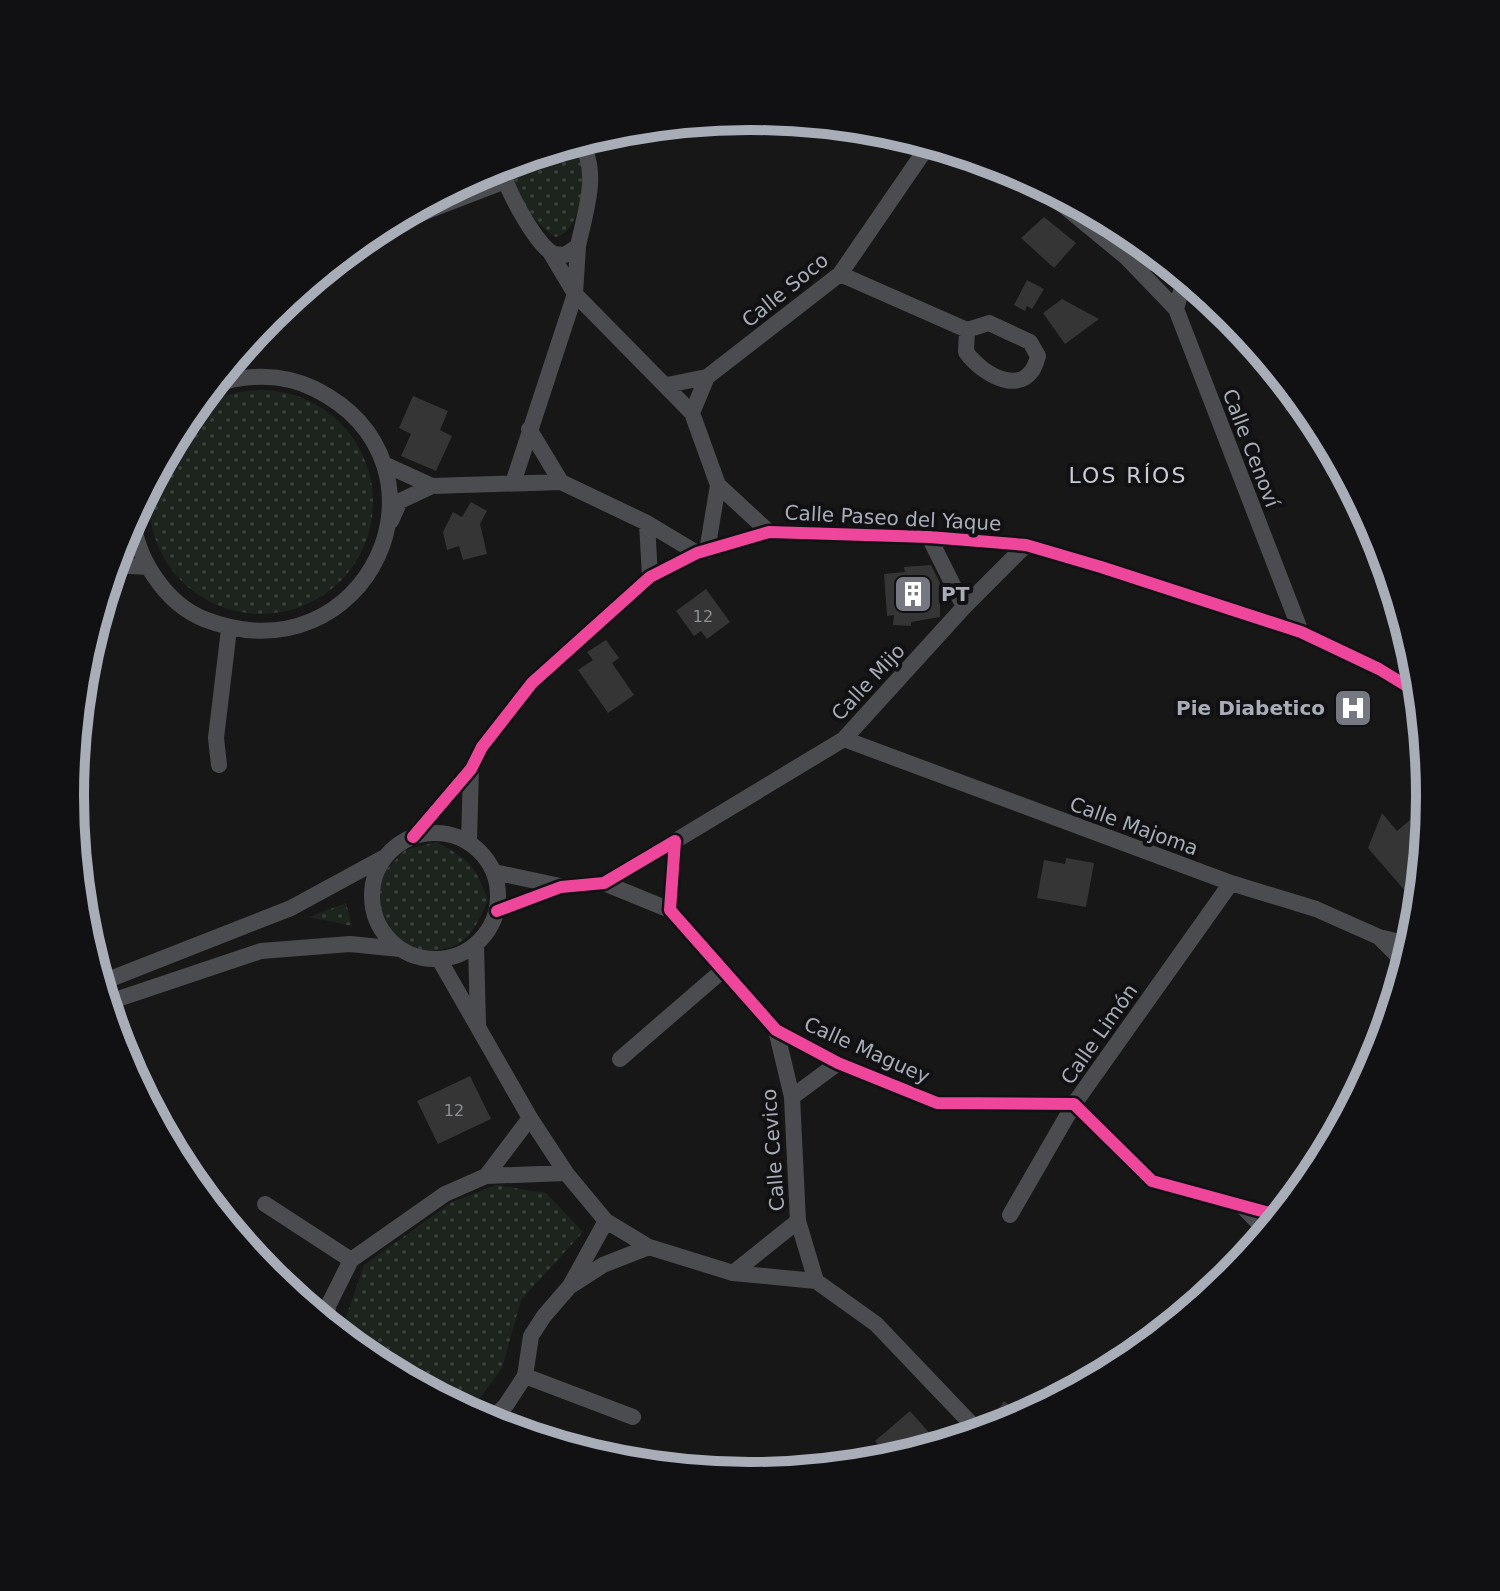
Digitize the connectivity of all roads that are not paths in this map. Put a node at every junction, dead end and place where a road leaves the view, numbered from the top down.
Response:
1 (585, 150) edge
2 (923, 152) edge
3 (504, 177) edge
4 (506, 185) junction
5 (1073, 214) edge
6 (416, 219) edge
7 (578, 246) junction
8 (550, 252) junction
9 (1126, 257) junction
10 (1148, 262) edge
11 (840, 274) junction
12 (1182, 289) edge
13 (575, 294) junction
14 (1176, 309) junction
15 (967, 330) junction
16 (707, 377) junction
17 (230, 380) edge
18 (667, 385) junction
19 (692, 413) junction
20 (529, 429) junction
21 (384, 464) junction
22 (561, 482) junction
23 (513, 483) junction
24 (718, 485) junction
25 (432, 486) junction
26 (647, 523) junction
27 (388, 527) junction
28 (769, 532) junction
29 (137, 537) edge
30 (929, 537) junction
31 (1026, 545) junction
32 (702, 552) junction
33 (125, 566) edge
34 (148, 567) junction
35 (650, 577) junction
36 (964, 607) junction
37 (229, 629) junction
38 (1301, 632) junction
39 (1406, 686) edge
40 (844, 739) junction
41 (219, 765) dead end
42 (471, 769) junction
43 (413, 837) junction
44 (675, 841) junction
45 (469, 842) junction
46 (385, 857) junction
47 (494, 872) junction
48 (604, 883) junction
49 (1231, 883) junction
50 (561, 887) junction
51 (670, 910) junction
52 (497, 911) junction
53 (1379, 937) junction
54 (1399, 942) edge
55 (476, 944) junction
56 (400, 949) junction
57 (1396, 954) edge
58 (439, 959) junction
59 (723, 970) junction
60 (110, 979) edge
61 (116, 1000) edge
62 (478, 1026) junction
63 (776, 1030) junction
64 (620, 1059) dead end
65 (838, 1063) junction
66 (792, 1097) junction
67 (1074, 1104) junction
68 (530, 1118) junction
69 (566, 1173) junction
70 (486, 1176) junction
71 (265, 1204) dead end
72 (1243, 1207) junction
73 (1268, 1213) edge
74 (1010, 1215) dead end
75 (606, 1221) junction
76 (798, 1221) junction
77 (1260, 1224) edge
78 (649, 1247) junction
79 (351, 1260) junction
80 (733, 1273) junction
81 (816, 1281) junction
82 (570, 1286) junction
83 (328, 1310) edge
84 (525, 1376) junction
85 (499, 1412) edge
86 (963, 1416) junction
87 (633, 1417) dead end
88 (971, 1424) edge
89 (965, 1426) edge

1 - 7 street
2 - 11 street, Calle Soco
3 - 4 street
4 - 6 lane
4 - 8 street
5 - 9 street
7 - 8 street
7 - 13 street
8 - 13 street
9 - 10 street
9 - 14 street
11 - 15 street
11 - 16 street, Calle Soco
12 - 14 street
13 - 18 street
13 - 20 street
14 - 38 street, Calle Cenoví
15 - 15 street
16 - 18 street, Calle Soco
16 - 19 street, Calle Soco
17 - 21 street
18 - 19 street
19 - 24 street
20 - 22 street
20 - 23 street
21 - 25 street
21 - 27 street
22 - 23 street
22 - 26 street
23 - 25 street
24 - 28 street
24 - 32 street
25 - 27 street
26 - 32 street
26 - 35 street
27 - 37 street
28 - 30 street, Calle Paseo del Yaque
28 - 32 street, Calle Paseo del Yaque
29 - 34 street
30 - 31 street, Calle Paseo del Yaque
30 - 36 street
31 - 36 street, Calle Mijo
31 - 38 street, Calle Paseo del Yaque
32 - 35 street, Calle Paseo del Yaque
33 - 34 street
34 - 37 street
35 - 42 street, Calle Paseo del Yaque
36 - 40 street, Calle Mijo
37 - 41 street
38 - 39 street, Calle Paseo del Yaque
40 - 44 street, Calle Mijo
40 - 49 street, Calle Majoma
42 - 43 street, Calle Paseo del Yaque
42 - 45 street, Calle Paseo del Yaque
43 - 45 street
43 - 46 street
44 - 48 street, Calle Maguey
44 - 51 street
45 - 47 street
46 - 56 street
46 - 60 street
47 - 50 street, Calle Maguey
47 - 52 street
48 - 50 street, Calle Maguey
48 - 51 street, Calle Maguey
49 - 53 street, Calle Majoma
49 - 67 street, Calle Limón
50 - 52 street, Calle Maguey
51 - 59 street, Calle Maguey
52 - 55 street
53 - 54 street, Calle Majoma
53 - 57 street
55 - 58 street
55 - 62 street
56 - 58 street
56 - 61 street
58 - 62 street
59 - 63 street, Calle Maguey
59 - 64 street
62 - 68 street
63 - 65 street, Calle Maguey
63 - 66 street, Calle Cevico
65 - 66 street, Calle Maguey
65 - 67 street, Calle Maguey
66 - 76 street, Calle Cevico
67 - 72 street
67 - 74 street, Calle Limón
68 - 69 street
68 - 70 street
69 - 70 street
69 - 75 street
70 - 79 street
71 - 79 street
72 - 73 street
72 - 77 street
75 - 78 street
75 - 82 street
76 - 80 street, Calle Cevico
76 - 81 street, Calle Cevico
78 - 80 street
78 - 82 street
79 - 83 street
80 - 81 street
81 - 86 street
82 - 84 street
84 - 85 street
84 - 87 street
86 - 88 street
86 - 89 street

